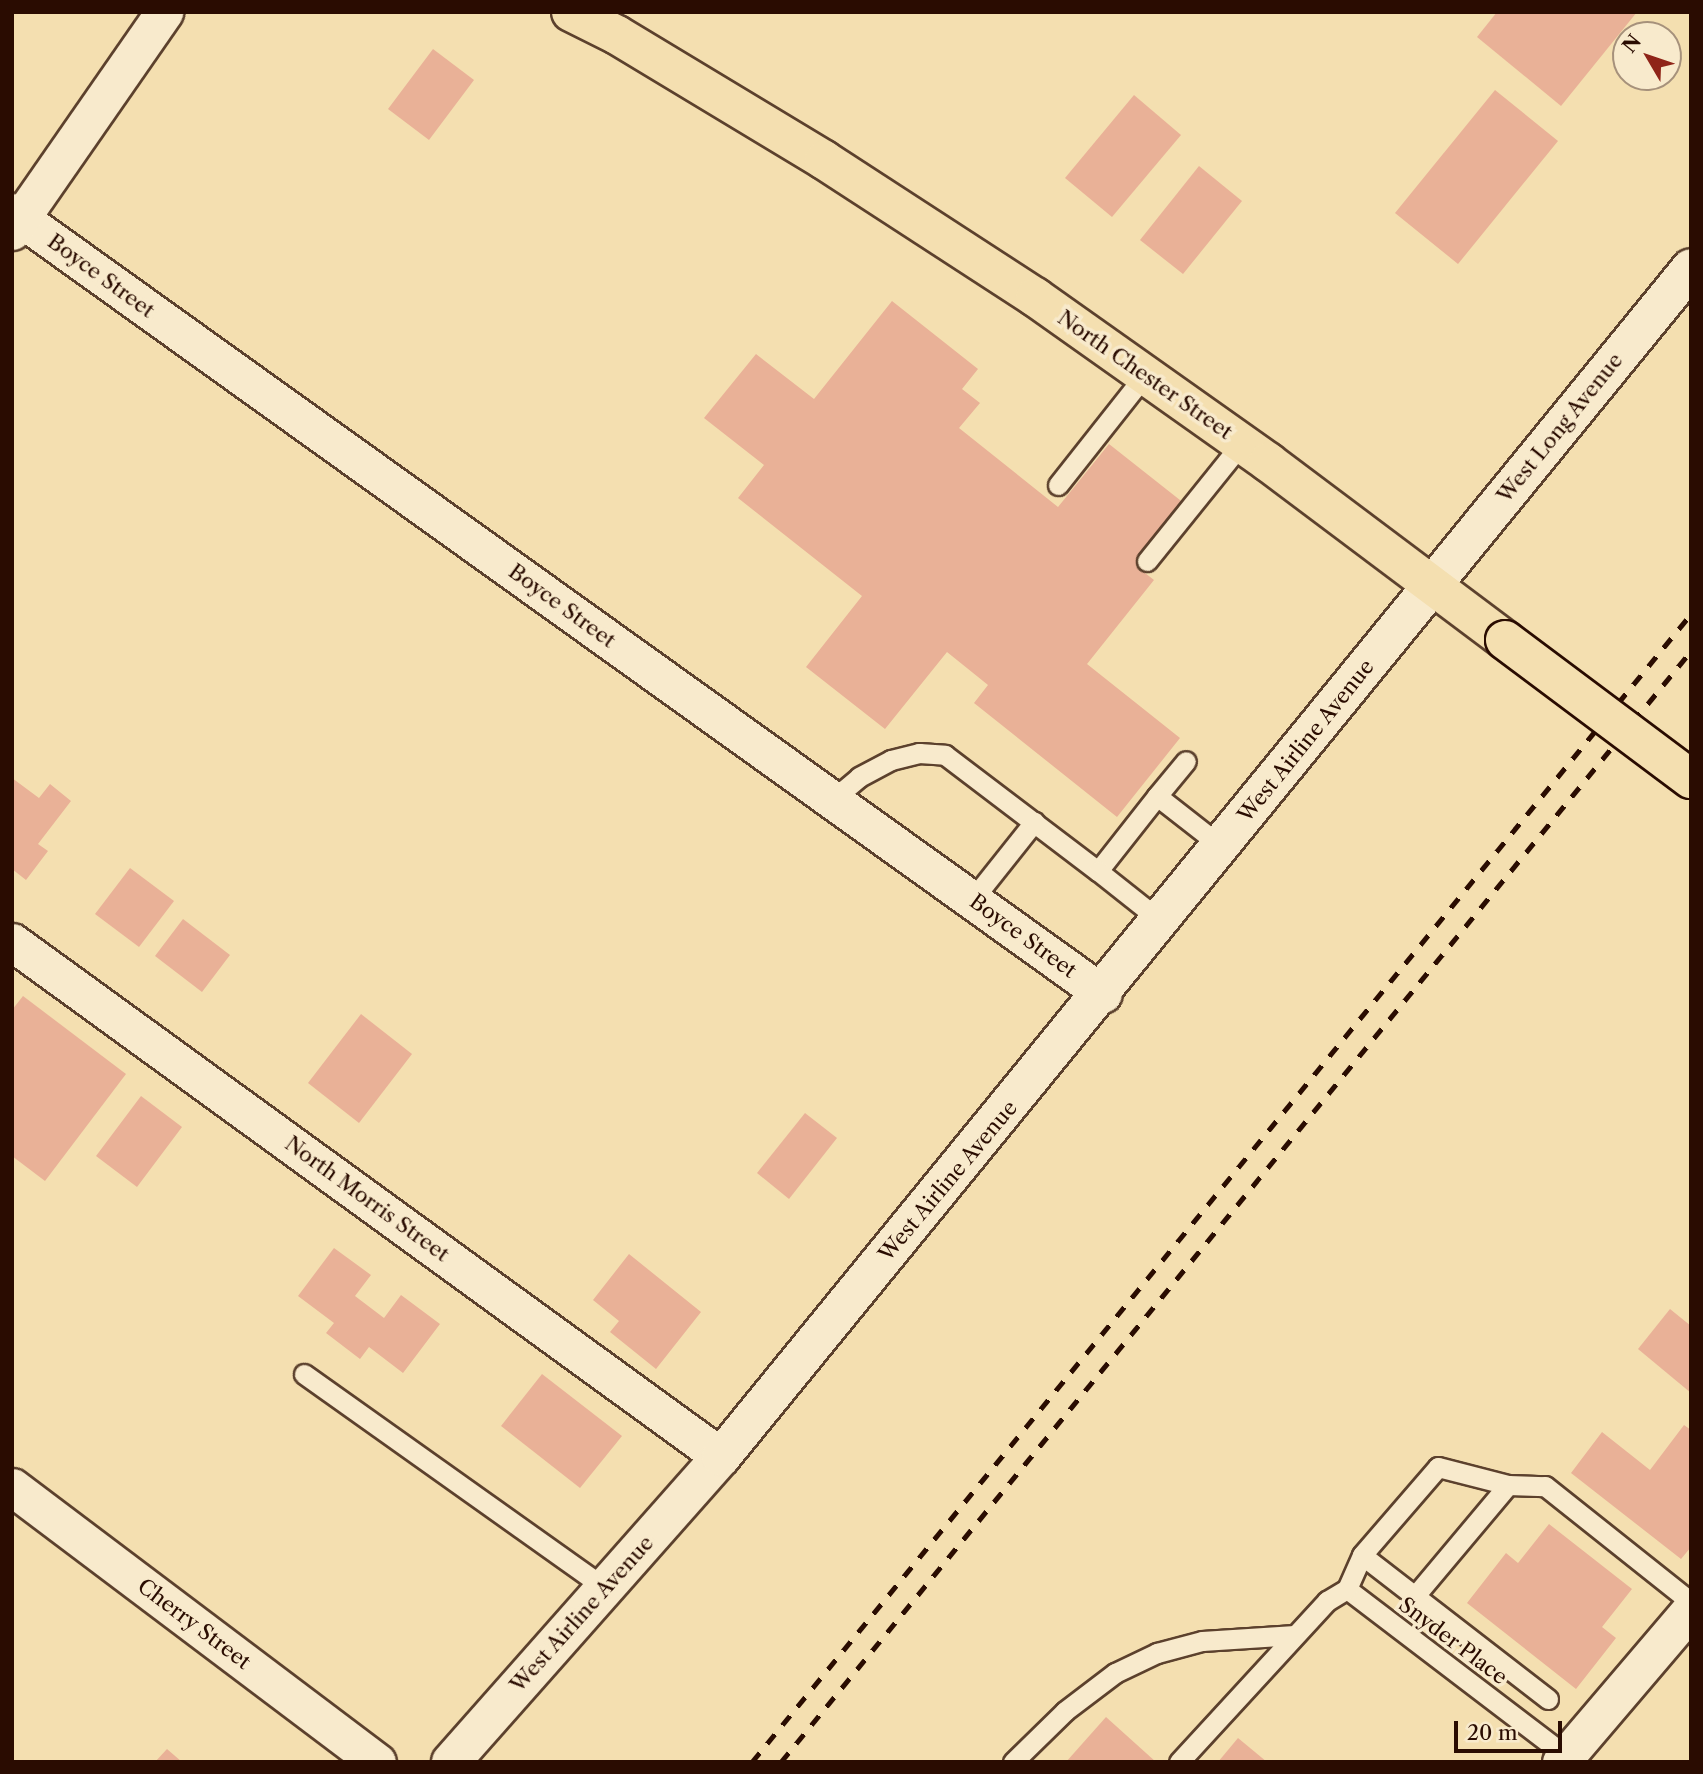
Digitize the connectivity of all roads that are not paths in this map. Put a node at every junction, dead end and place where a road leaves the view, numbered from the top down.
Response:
1 (164, 12) edge
2 (571, 12) edge
3 (606, 24) edge
4 (15, 220) edge
5 (1691, 268) edge
6 (1145, 375) junction
7 (1241, 444) junction
8 (1058, 485) dead end
9 (1147, 561) dead end
10 (1429, 587) junction
11 (1186, 761) dead end
12 (1691, 779) edge
13 (1157, 796) junction
14 (832, 800) junction
15 (1034, 822) junction
16 (1222, 846) junction
17 (1098, 871) junction
18 (972, 900) junction
19 (1161, 920) junction
20 (12, 942) edge
21 (1103, 994) junction
22 (304, 1374) dead end
23 (721, 1457) junction
24 (1508, 1485) junction
25 (12, 1487) edge
26 (1362, 1555) junction
27 (605, 1587) junction
28 (1347, 1589) junction
29 (1414, 1597) junction
30 (1691, 1602) edge
31 (1691, 1609) edge
32 (1296, 1635) junction
33 (1548, 1699) dead end
34 (1563, 1759) edge
35 (377, 1762) edge
36 (451, 1762) edge
37 (1013, 1762) edge
38 (1179, 1762) edge

1 - 4 street
2 - 3 main road, North Chester Street
3 - 6 main road, North Chester Street
4 - 14 street, Boyce Street
5 - 10 main road, West Long Avenue
6 - 7 main road, North Chester Street
6 - 8 lane
7 - 9 lane
7 - 10 main road, North Chester Street
10 - 12 main road, North Chester Street, bridge
10 - 16 main road, West Airline Avenue
11 - 13 lane
13 - 16 lane
13 - 17 lane
14 - 15 lane
14 - 18 street, Boyce Street
15 - 17 lane
15 - 18 lane
16 - 19 main road, West Airline Avenue
17 - 19 lane
18 - 21 street, Boyce Street
19 - 21 main road, West Airline Avenue
20 - 23 street, North Morris Street
21 - 23 main road, West Airline Avenue
22 - 27 lane
23 - 27 main road, West Airline Avenue
24 - 26 lane
24 - 29 lane
24 - 30 lane
25 - 35 street, Cherry Street
26 - 28 lane
26 - 29 lane
27 - 36 main road, West Airline Avenue
28 - 32 lane
28 - 34 lane, Snyder Place
29 - 33 lane
31 - 34 street
32 - 37 lane
32 - 38 lane

